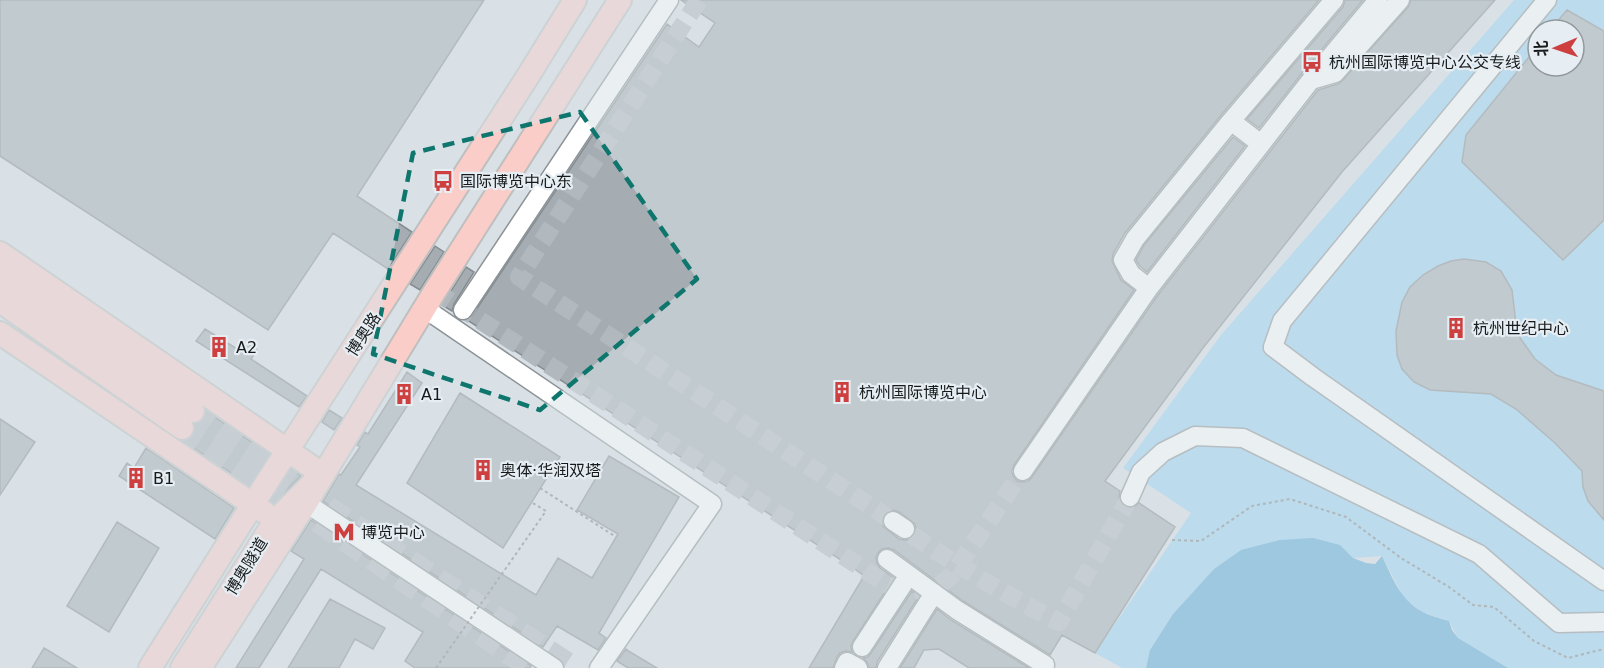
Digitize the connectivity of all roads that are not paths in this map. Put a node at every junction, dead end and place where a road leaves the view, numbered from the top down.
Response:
1 (575, 0) edge
2 (620, 0) edge
3 (669, 0) edge
4 (1334, 0) edge
5 (1378, 0) edge
6 (1400, 0) edge
7 (1547, 0) edge
8 (1311, 80) junction
9 (1231, 121) junction
10 (1261, 144) junction
11 (0, 253) edge
12 (0, 278) edge
13 (1149, 288) junction
14 (0, 301) edge
15 (424, 308) junction
16 (463, 310) dead end
17 (0, 333) edge
18 (288, 451) junction
19 (1023, 471) tunnel mouth
20 (322, 474) junction
21 (1130, 497) tunnel mouth
22 (306, 503) junction
23 (253, 504) junction
24 (282, 526) junction
25 (887, 559) dead end
26 (909, 575) junction
27 (1604, 581) edge
28 (934, 593) junction
29 (1604, 622) edge
30 (862, 647) dead end
31 (1045, 665) dead end
32 (150, 667) edge
33 (182, 668) edge
34 (200, 668) edge
35 (554, 668) edge
36 (599, 668) edge
37 (844, 668) edge
38 (858, 668) edge
39 (887, 668) edge

1 - 18 main road, 博奥路
2 - 15 main road
3 - 16 street
4 - 9 street
5 - 8 street
6 - 8 street
7 - 27 street
8 - 10 street
9 - 10 street
9 - 13 street
10 - 13 street
11 - 18 main road
12 - 14 main road
13 - 19 street
15 - 20 main road
15 - 36 street
17 - 23 main road
18 - 20 main road
18 - 23 main road, 博奥路
20 - 22 main road
20 - 24 main road, 博奥隧道
21 - 29 street
22 - 24 main road
22 - 35 street
23 - 24 main road
23 - 32 main road, 博奥路
24 - 33 main road, 博奥隧道
24 - 34 main road
25 - 26 street
26 - 28 street
26 - 30 street
28 - 31 street
28 - 39 street
37 - 38 street

